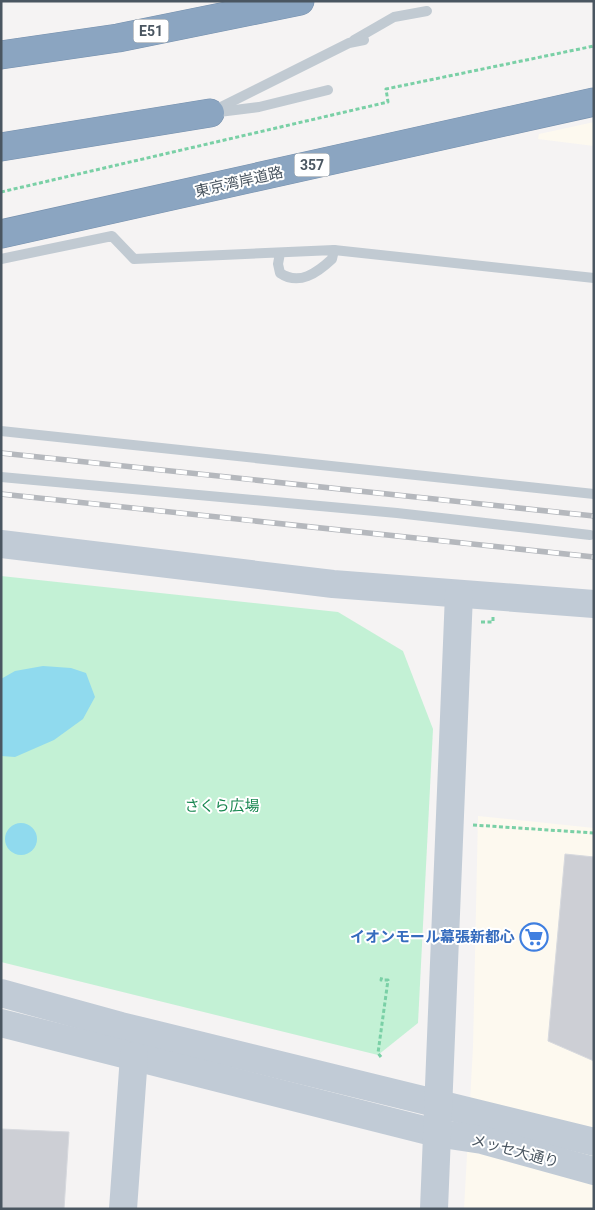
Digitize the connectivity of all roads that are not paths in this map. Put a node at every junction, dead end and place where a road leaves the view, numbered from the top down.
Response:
1 (300, 1) edge
2 (427, 11) dead end
3 (364, 40) dead end
4 (349, 43) junction
5 (1, 56) edge
6 (328, 90) dead end
7 (594, 102) edge
8 (210, 113) junction
9 (1, 148) edge
10 (1, 227) edge
11 (31, 228) junction
12 (1, 234) edge
13 (334, 250) junction
14 (280, 253) junction
15 (1, 259) edge
16 (594, 278) edge
17 (1, 432) edge
18 (1, 477) edge
19 (594, 494) edge
20 (590, 535) dead end
21 (1, 544) edge
22 (459, 594) junction
23 (594, 604) edge
24 (1, 993) edge
25 (1, 1023) edge
26 (134, 1056) junction
27 (437, 1105) junction
28 (436, 1133) junction
29 (594, 1142) edge
30 (594, 1172) edge
31 (122, 1209) edge
32 (434, 1209) edge

1 - 5 highway, E51
2 - 4 lane
3 - 4 lane
4 - 8 lane
6 - 8 lane
7 - 11 highway, 東京湾岸道路 / 357
8 - 9 highway
10 - 11 highway
11 - 12 highway, 東京湾岸道路 / 357
13 - 14 lane
13 - 14 lane
13 - 16 lane
14 - 15 lane
17 - 19 lane
18 - 20 lane
21 - 22 street
22 - 23 street
22 - 27 street
24 - 27 street, メッセ大通り
25 - 26 street, メッセ大通り
26 - 28 street, メッセ大通り
26 - 31 street
27 - 28 street
27 - 29 street, メッセ大通り
28 - 30 street, メッセ大通り
28 - 32 street

